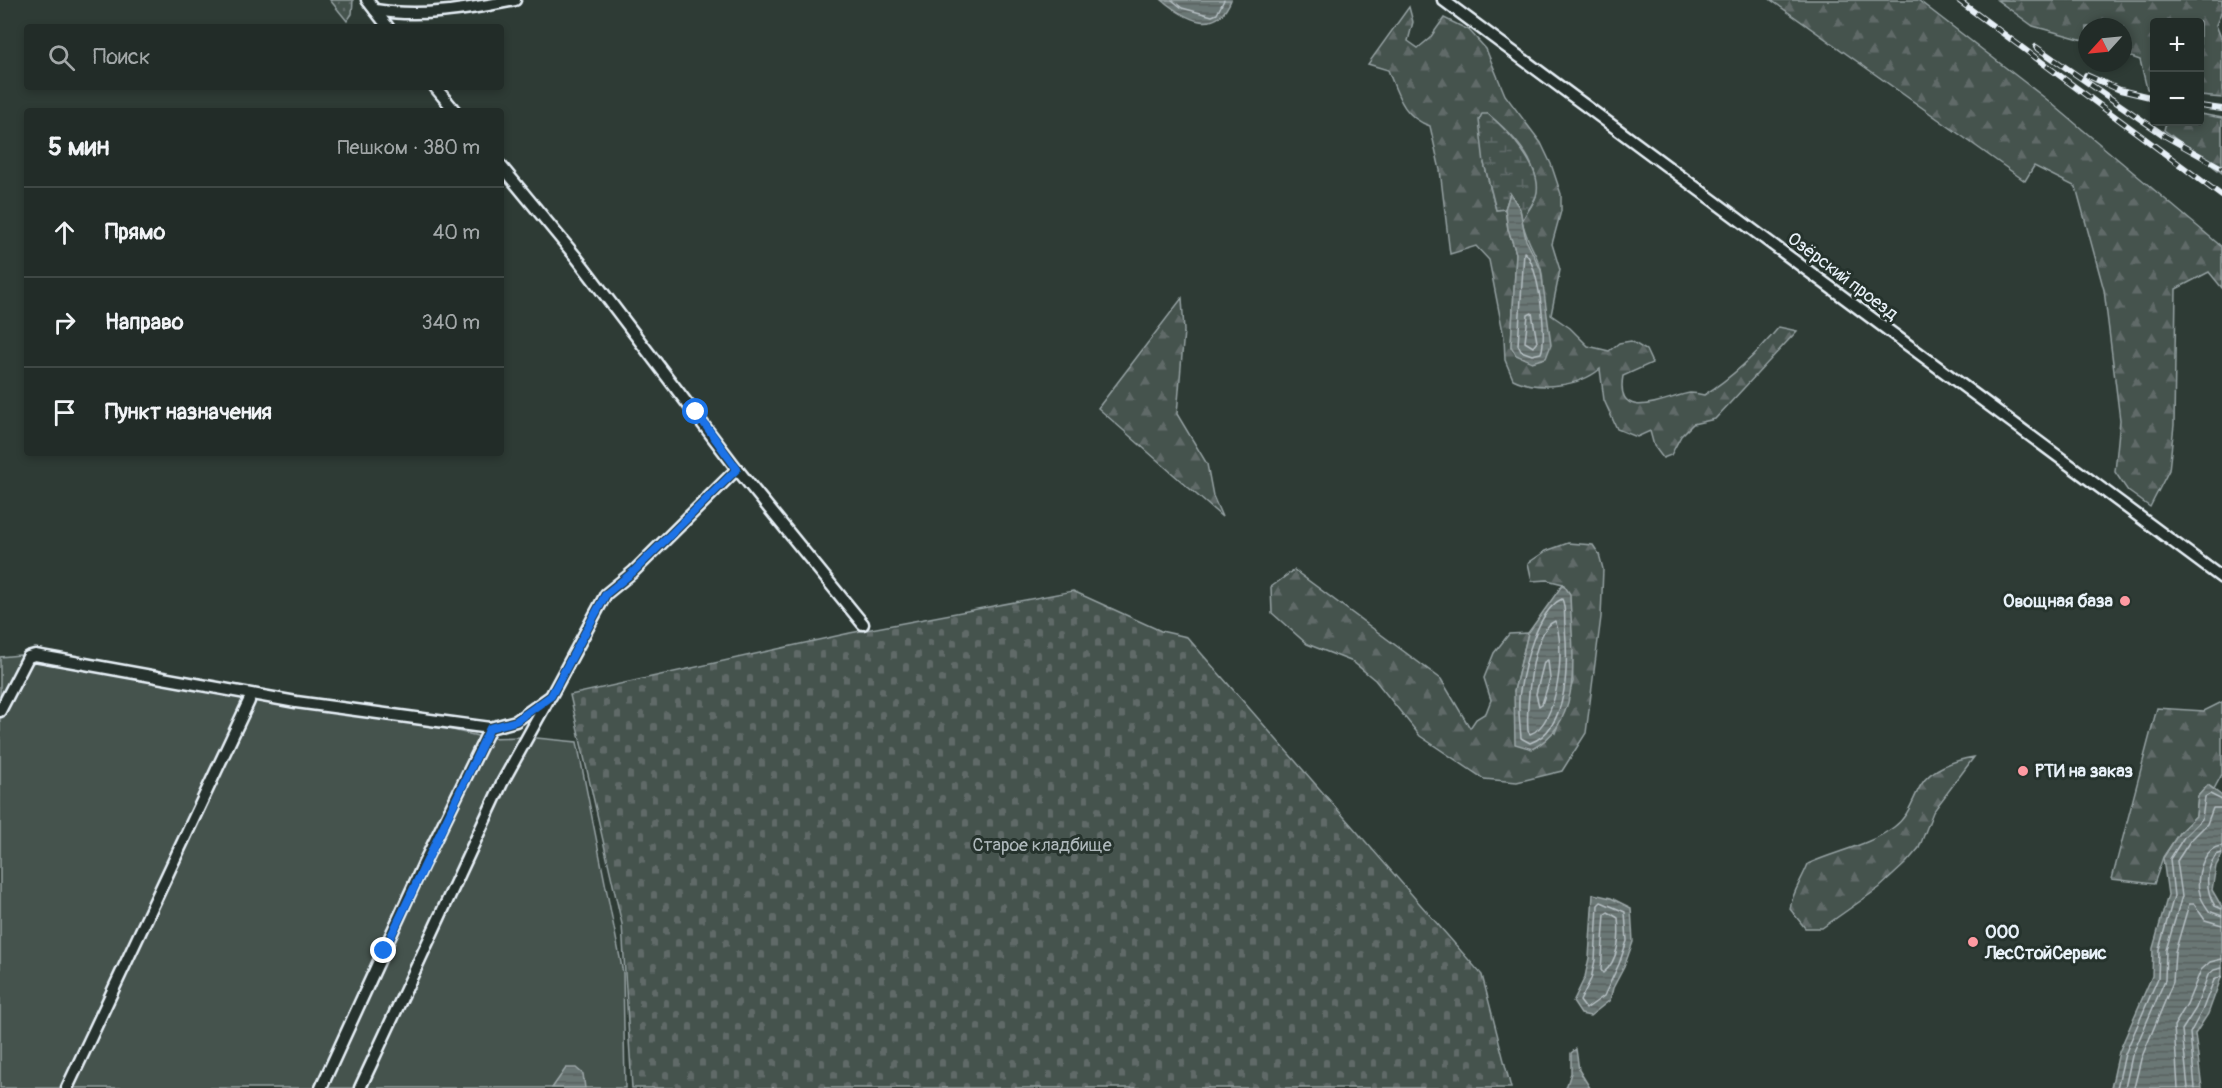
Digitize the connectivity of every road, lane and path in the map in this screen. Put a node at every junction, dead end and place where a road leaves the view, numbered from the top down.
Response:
1 (367, 0) edge
2 (515, 0) edge
3 (1443, 0) edge
4 (375, 10) junction
5 (386, 24) edge
6 (438, 90) edge
7 (452, 108) edge
8 (504, 170) edge
9 (737, 469) junction
10 (2222, 578) edge
11 (863, 624) dead end
12 (551, 696) junction
13 (249, 701) dead end
14 (0, 711) edge
15 (490, 728) junction
16 (67, 1088) edge
17 (321, 1088) edge
18 (360, 1088) edge

1 - 4 street
2 - 4 street
3 - 10 street, Озёрский проезд
4 - 5 street
6 - 7 street
8 - 9 street
9 - 11 street
9 - 12 street
12 - 15 street
12 - 18 street
13 - 16 street
14 - 15 street
15 - 17 street

